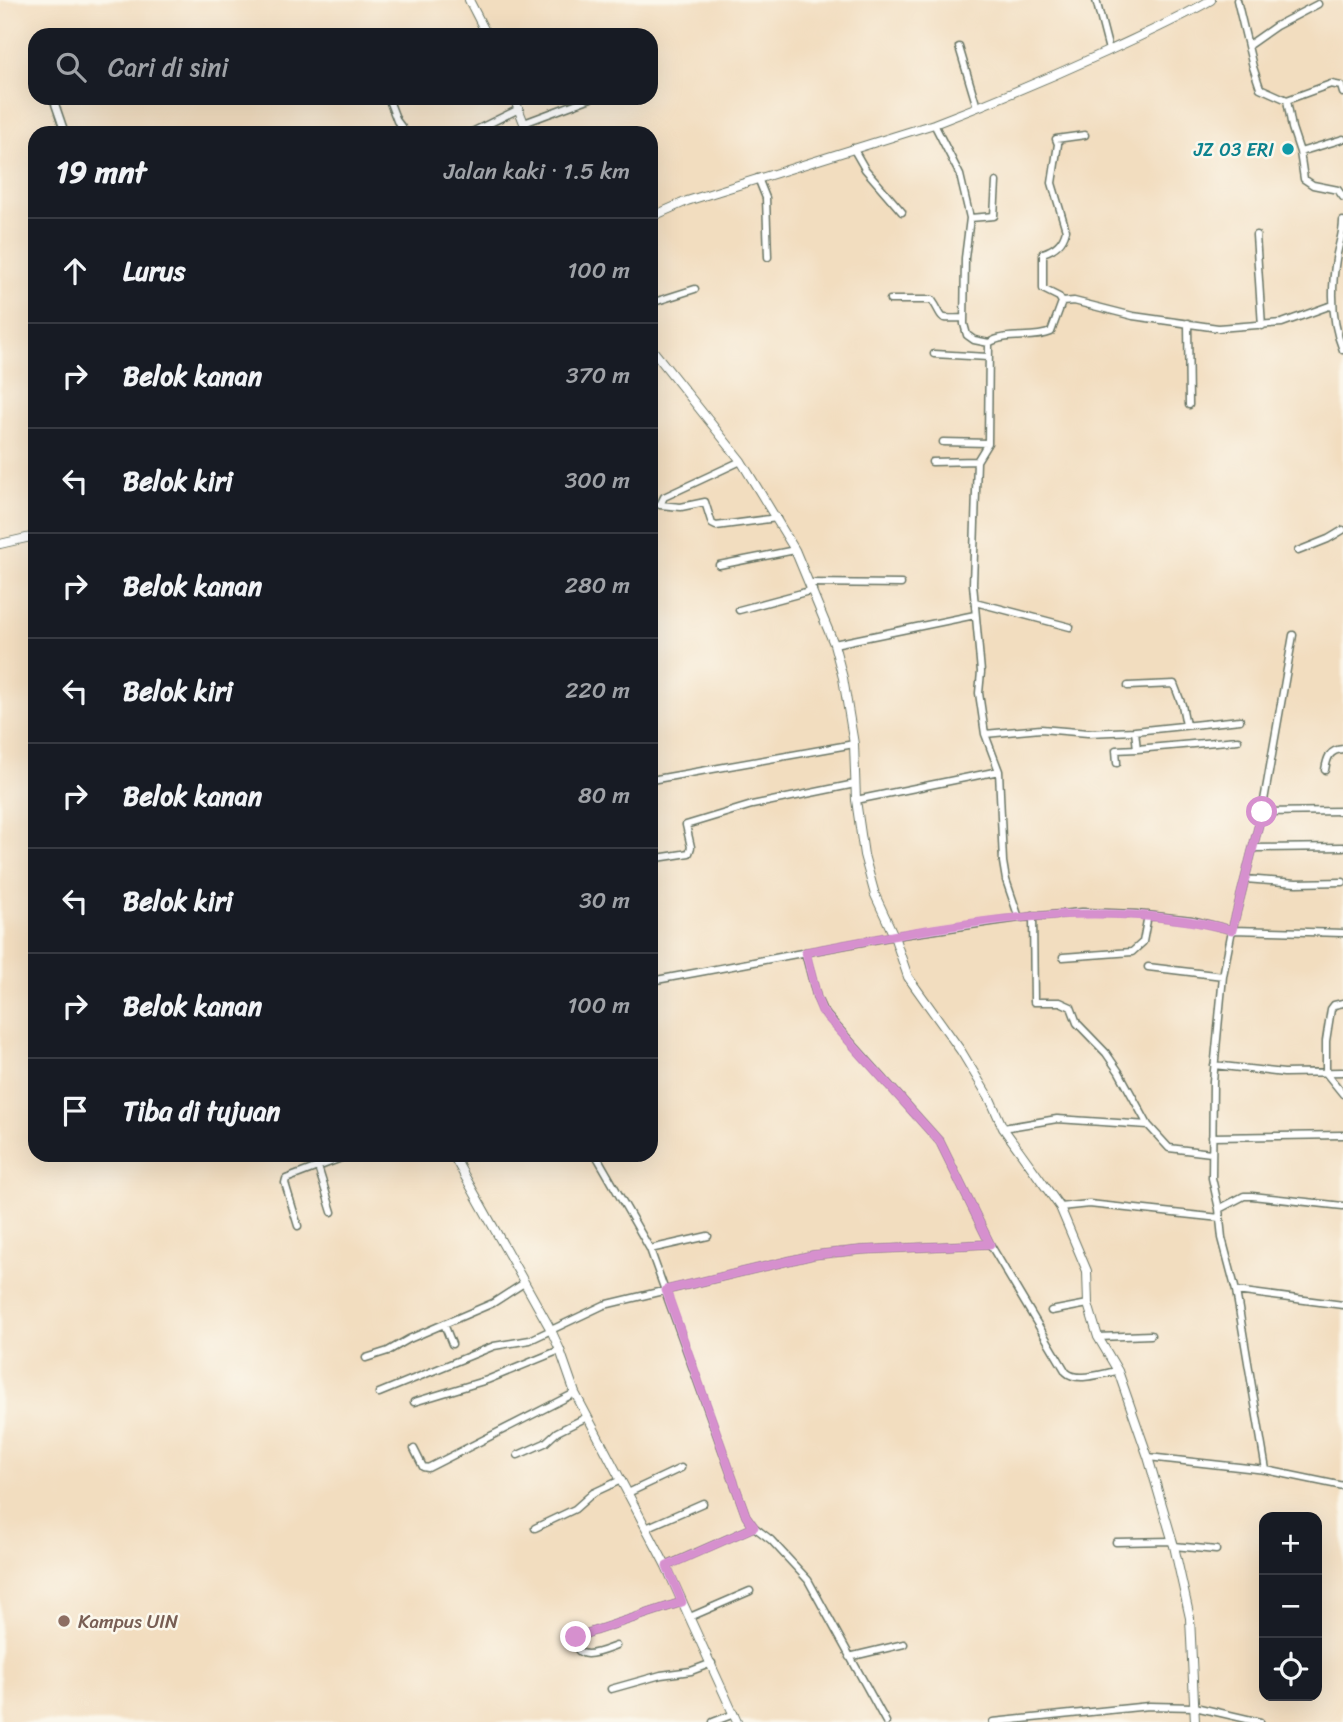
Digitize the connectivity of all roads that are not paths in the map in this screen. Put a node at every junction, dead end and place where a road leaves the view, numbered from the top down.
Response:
1 (469, 0) edge
2 (1097, 0) edge
3 (1211, 0) edge
4 (1237, 0) edge
5 (1318, 4) dead end
6 (483, 28) edge
7 (1249, 45) junction
8 (959, 47) dead end
9 (1109, 50) junction
10 (1343, 93) edge
11 (1287, 100) junction
12 (55, 105) edge
13 (391, 105) edge
14 (517, 105) edge
15 (572, 105) edge
16 (978, 107) junction
17 (519, 109) junction
18 (524, 123) junction
19 (934, 124) junction
20 (63, 126) edge
21 (401, 126) edge
22 (484, 126) edge
23 (525, 126) edge
24 (1085, 135) dead end
25 (1343, 139) edge
26 (853, 148) junction
27 (1300, 152) junction
28 (758, 178) junction
29 (996, 182) dead end
30 (1343, 197) edge
31 (902, 212) dead end
32 (658, 214) edge
33 (970, 218) junction
34 (1343, 221) edge
35 (1256, 235) dead end
36 (768, 257) dead end
37 (695, 289) dead end
38 (890, 300) dead end
39 (658, 301) edge
40 (1062, 302) junction
41 (1332, 305) junction
42 (964, 318) junction
43 (1188, 323) junction
44 (1262, 326) junction
45 (989, 343) junction
46 (1342, 348) edge
47 (934, 354) dead end
48 (658, 356) edge
49 (988, 358) junction
50 (1189, 405) dead end
51 (943, 442) dead end
52 (988, 443) junction
53 (741, 461) junction
54 (977, 461) junction
55 (932, 462) dead end
56 (778, 518) junction
57 (1343, 530) edge
58 (28, 538) edge
59 (0, 544) edge
60 (795, 550) junction
61 (1298, 551) dead end
62 (719, 565) dead end
63 (901, 584) dead end
64 (811, 586) junction
65 (975, 602) junction
66 (739, 610) dead end
67 (975, 615) junction
68 (1070, 627) dead end
69 (1293, 635) dead end
70 (834, 644) junction
71 (1128, 685) dead end
72 (1240, 720) dead end
73 (1186, 725) junction
74 (1135, 731) junction
75 (985, 734) junction
76 (1238, 740) dead end
77 (855, 744) junction
78 (1137, 749) junction
79 (1343, 749) edge
80 (1117, 763) dead end
81 (1325, 770) dead end
82 (999, 771) junction
83 (658, 779) edge
84 (855, 784) junction
85 (856, 800) junction
86 (1343, 811) edge
87 (1262, 812) junction
88 (1343, 847) edge
89 (1253, 848) junction
90 (658, 858) edge
91 (1245, 879) junction
92 (1343, 882) edge
93 (1148, 915) junction
94 (1033, 916) junction
95 (1019, 918) junction
96 (1232, 930) junction
97 (1343, 933) edge
98 (894, 936) junction
99 (806, 952) junction
100 (1063, 957) dead end
101 (1148, 967) dead end
102 (1223, 976) junction
103 (658, 980) edge
104 (1343, 1003) edge
105 (1214, 1065) junction
106 (1343, 1072) edge
107 (1326, 1073) junction
108 (1343, 1094) edge
109 (1148, 1125) junction
110 (1003, 1128) junction
111 (1343, 1135) edge
112 (1212, 1137) junction
113 (1211, 1153) junction
114 (331, 1162) edge
115 (457, 1162) edge
116 (600, 1162) edge
117 (318, 1167) junction
118 (1343, 1206) edge
119 (1060, 1207) junction
120 (1219, 1209) junction
121 (332, 1212) dead end
122 (1220, 1218) junction
123 (298, 1226) dead end
124 (708, 1236) dead end
125 (990, 1244) junction
126 (650, 1249) junction
127 (524, 1283) junction
128 (666, 1290) junction
129 (1236, 1292) junction
130 (1088, 1304) junction
131 (1343, 1305) edge
132 (1051, 1311) dead end
133 (444, 1324) junction
134 (551, 1330) junction
135 (1151, 1335) dead end
136 (1098, 1337) junction
137 (452, 1344) dead end
138 (561, 1350) junction
139 (366, 1358) dead end
140 (1118, 1371) junction
141 (379, 1393) dead end
142 (575, 1393) junction
143 (414, 1402) dead end
144 (587, 1417) junction
145 (414, 1449) dead end
146 (518, 1455) dead end
147 (1148, 1457) junction
148 (681, 1468) dead end
149 (1266, 1470) junction
150 (621, 1480) junction
151 (1343, 1486) edge
152 (628, 1493) junction
153 (703, 1503) dead end
154 (754, 1527) junction
155 (535, 1528) dead end
156 (646, 1528) junction
157 (1116, 1542) dead end
158 (1173, 1543) junction
159 (1216, 1550) dead end
160 (667, 1566) junction
161 (750, 1591) dead end
162 (682, 1602) junction
163 (690, 1617) junction
164 (904, 1644) dead end
165 (616, 1646) dead end
166 (849, 1657) junction
167 (712, 1663) junction
168 (611, 1689) dead end
169 (1195, 1707) junction
170 (736, 1718) edge
171 (713, 1722) edge
172 (886, 1722) edge
173 (993, 1722) edge
174 (1195, 1722) edge
175 (1260, 1722) edge

1 - 6 street
2 - 9 street
3 - 9 street
4 - 7 street
5 - 7 street
7 - 11 street
8 - 16 street
9 - 16 street
10 - 11 street
11 - 27 street
12 - 20 street
13 - 21 street
14 - 17 street
15 - 18 street
16 - 19 street
17 - 18 street
17 - 22 street
18 - 23 street
19 - 26 street
19 - 33 street
24 - 40 street
25 - 27 street
26 - 28 street
26 - 31 street
27 - 30 street
28 - 32 street
28 - 36 street
29 - 33 street
33 - 42 street
34 - 41 street
35 - 44 street
37 - 39 street
38 - 42 street
40 - 43 street
40 - 45 street
41 - 44 street
41 - 46 street
42 - 45 street
43 - 44 street
43 - 50 street
45 - 49 street
47 - 49 street
48 - 53 street
49 - 52 street
51 - 52 street
52 - 54 street
53 - 56 street
53 - 56 street
54 - 55 street
54 - 65 street
56 - 60 street
57 - 61 street
58 - 59 street
60 - 62 street
60 - 64 street
63 - 64 street
64 - 66 street
64 - 70 street
65 - 67 street
65 - 68 street
67 - 70 street
67 - 75 street
69 - 87 street
70 - 77 street
71 - 73 street
72 - 73 street
73 - 74 street
74 - 75 street
74 - 78 street
75 - 82 street
76 - 78 street
77 - 83 street
77 - 84 street
78 - 80 street
79 - 81 street
82 - 85 street
82 - 95 street
84 - 85 street
84 - 90 street
85 - 98 street
86 - 87 street
87 - 89 street
88 - 89 street
89 - 91 street
91 - 92 street
91 - 96 street
93 - 94 street
93 - 96 street
93 - 100 street
94 - 95 street
94 - 109 street
95 - 98 street
96 - 97 street
96 - 102 street
98 - 99 street
98 - 110 street
99 - 103 street
99 - 125 street
101 - 102 street
102 - 105 street
104 - 107 street
105 - 107 street
105 - 112 street
106 - 107 street
107 - 108 street
109 - 110 street
109 - 113 street
110 - 119 street
111 - 112 street
112 - 113 street
113 - 120 street
114 - 117 street
115 - 127 street
116 - 126 street
117 - 121 street
117 - 123 street
118 - 120 street
119 - 122 street
119 - 130 street
120 - 122 street
122 - 129 street
124 - 126 street
125 - 128 street
125 - 140 street
126 - 128 street
127 - 133 street
127 - 134 street
128 - 134 street
128 - 154 street
129 - 131 street
129 - 149 street
130 - 132 street
130 - 136 street
133 - 137 street
133 - 139 street
134 - 138 street
134 - 141 street
135 - 136 street
136 - 140 street
138 - 142 street
138 - 143 street
140 - 147 street
142 - 144 street
142 - 145 street
144 - 146 street
144 - 150 street
147 - 149 street
147 - 158 street
148 - 152 street
149 - 151 street
150 - 152 street
150 - 155 street
152 - 156 street
153 - 156 street
154 - 160 street
154 - 166 street
156 - 160 street
157 - 158 street
158 - 159 street
158 - 169 street
160 - 162 street
161 - 163 street
162 - 163 street
162 - 165 street
163 - 167 street
164 - 166 street
166 - 172 street
167 - 168 street
167 - 170 street
169 - 173 street
169 - 174 street
169 - 175 street
170 - 171 street

